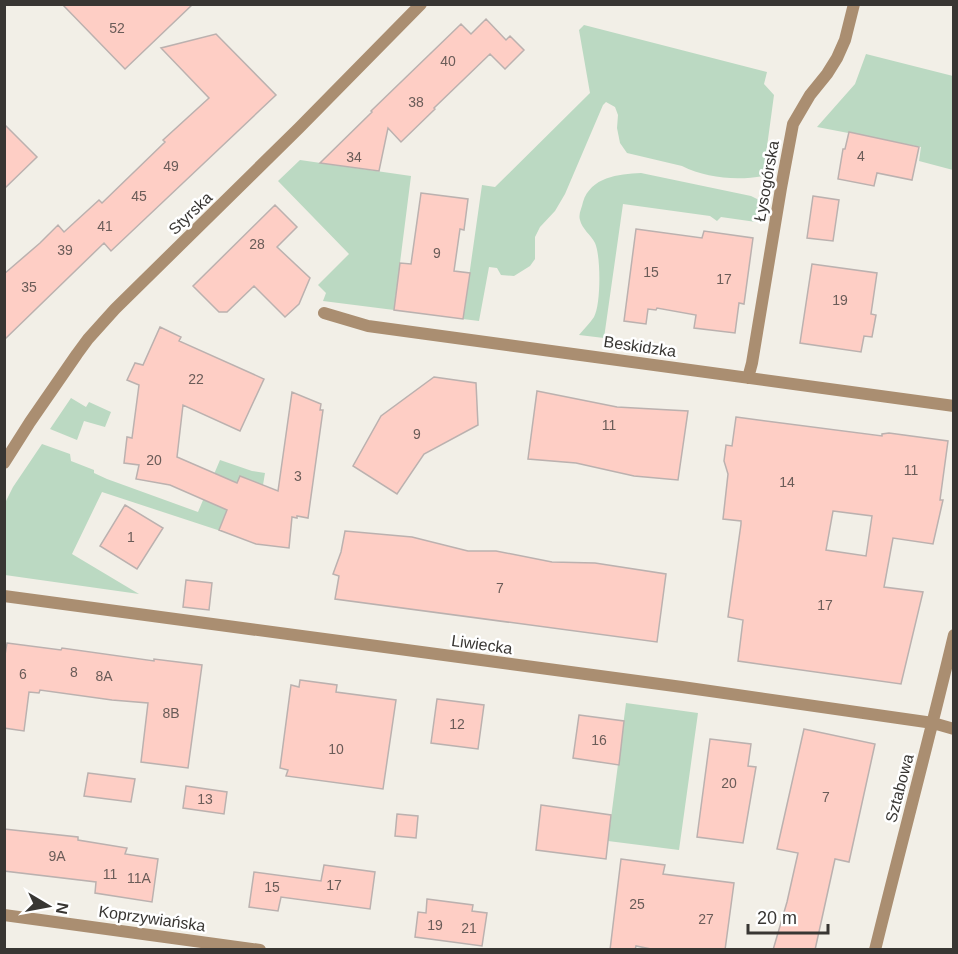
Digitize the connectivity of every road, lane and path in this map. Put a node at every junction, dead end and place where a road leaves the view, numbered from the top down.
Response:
1 (421, 4) edge
2 (854, 4) edge
3 (324, 313) dead end
4 (748, 378) junction
5 (954, 406) edge
6 (4, 463) edge
7 (4, 596) edge
8 (954, 635) edge
9 (933, 723) junction
10 (954, 729) edge
11 (4, 915) edge
12 (260, 950) edge
13 (875, 950) edge

1 - 6 street, Styrska
2 - 4 street, Łysogórska
3 - 4 street, Beskidzka
4 - 5 street, Beskidzka
7 - 9 street, Liwiecka
8 - 9 street, Sztabowa
9 - 10 street, Liwiecka
9 - 13 street, Sztabowa
11 - 12 street, Koprzywiańska

